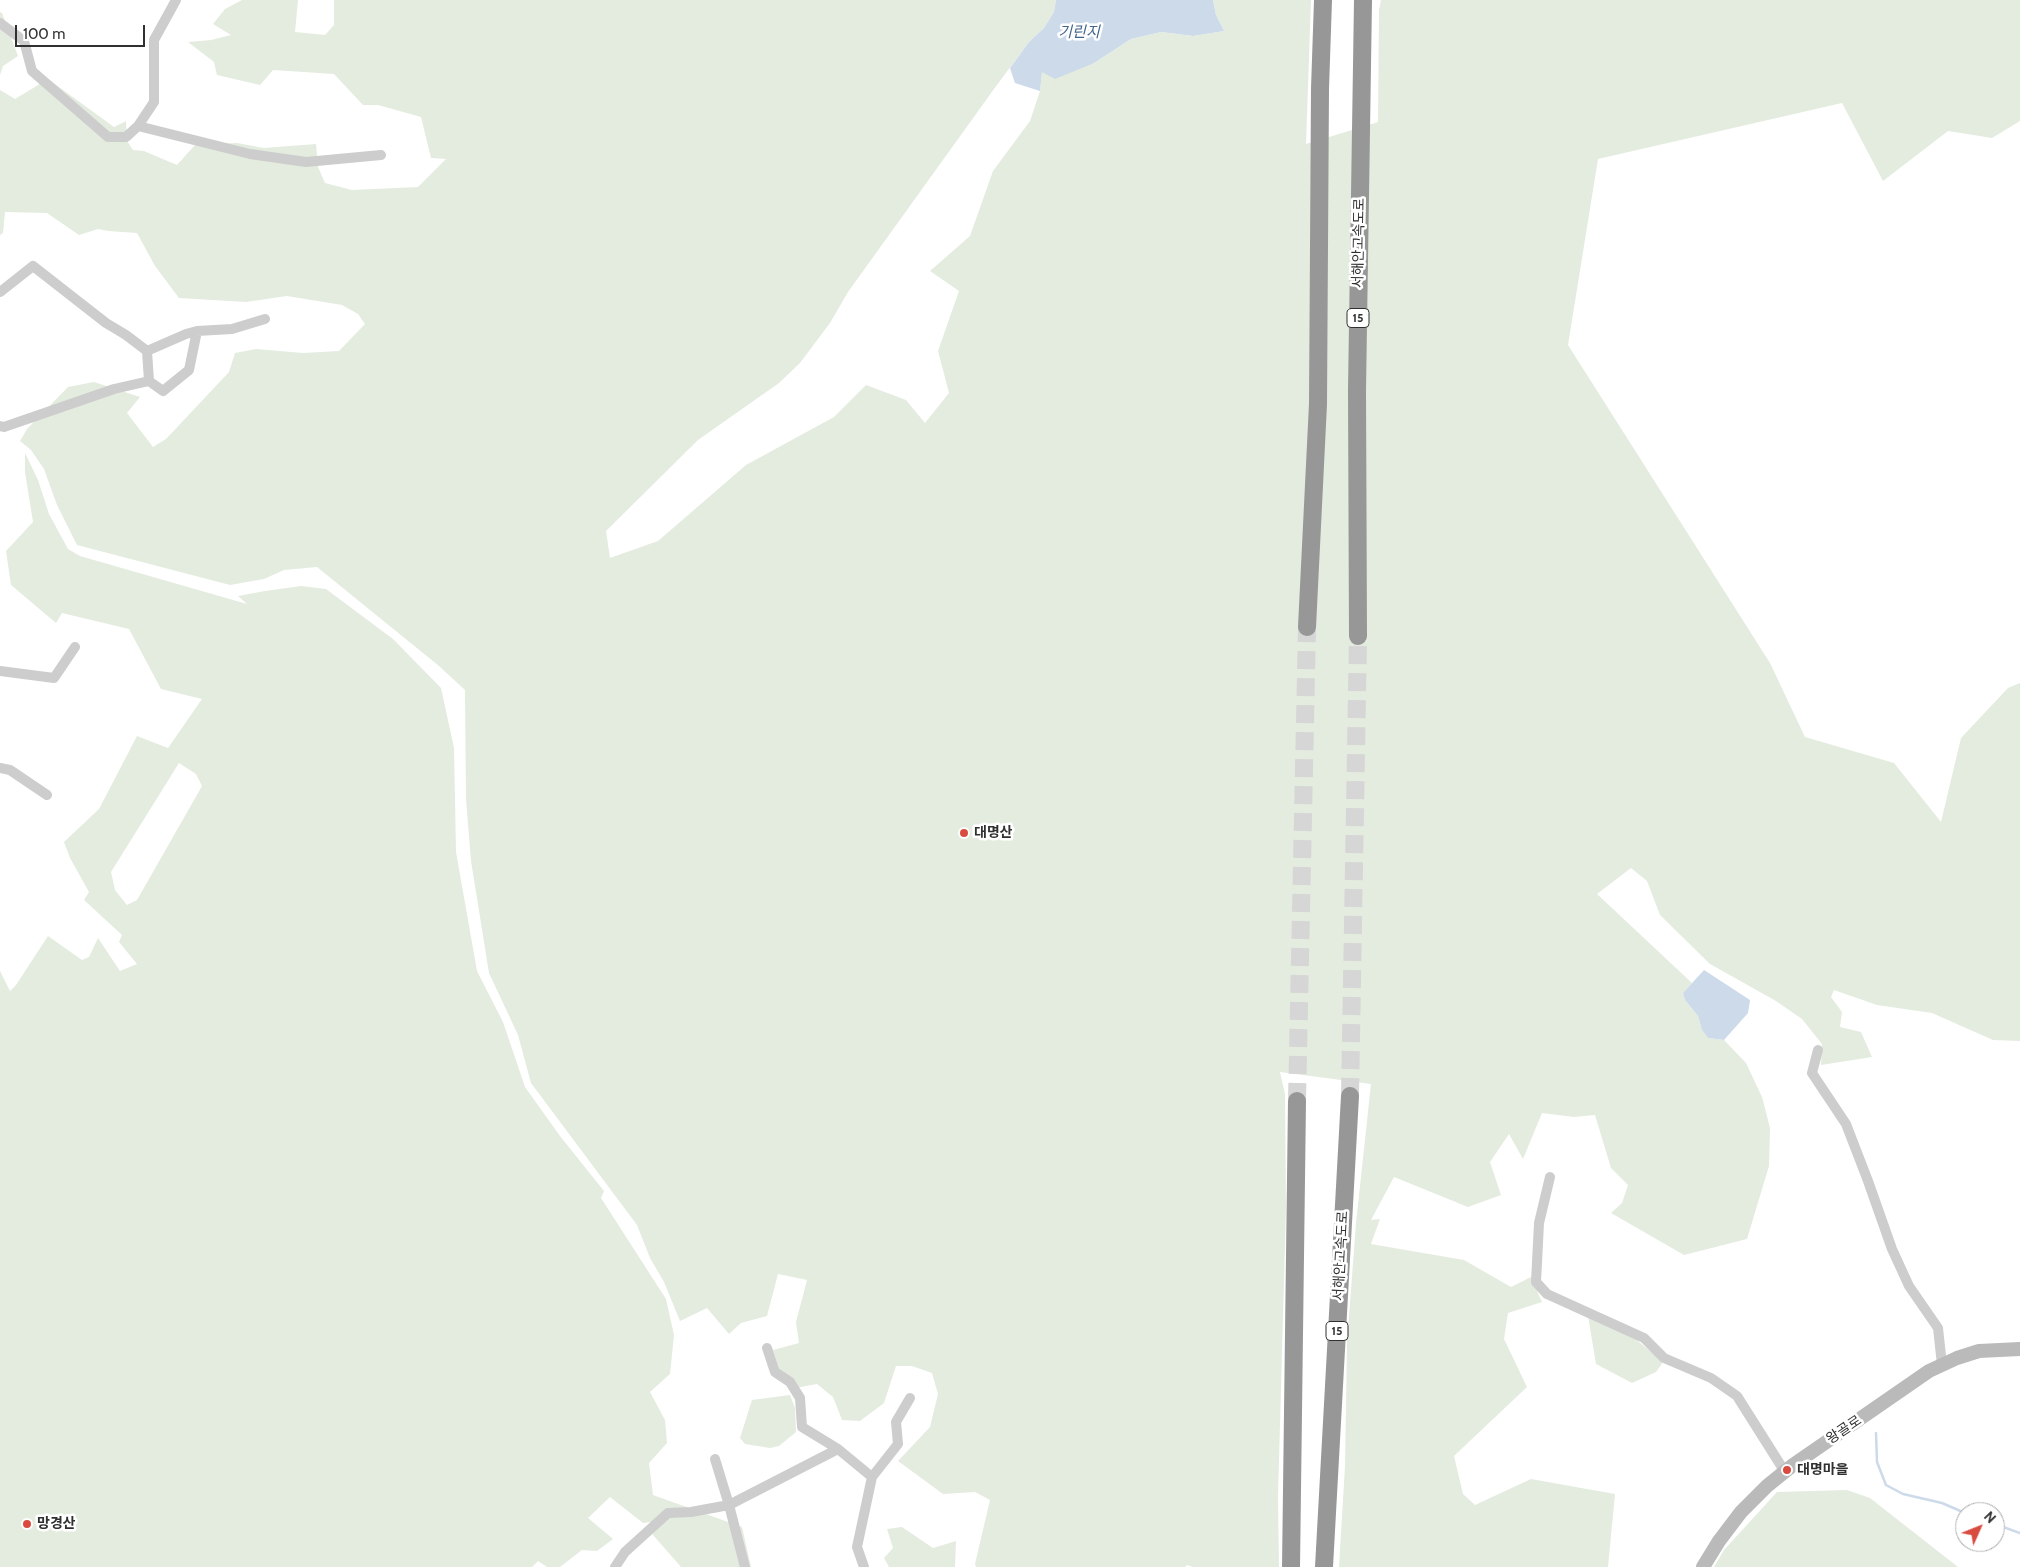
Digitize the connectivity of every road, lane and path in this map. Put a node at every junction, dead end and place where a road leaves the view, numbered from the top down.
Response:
1 (176, 0) edge
2 (1323, 0) edge
3 (1363, 0) edge
4 (0, 23) edge
5 (138, 126) junction
6 (381, 155) dead end
7 (0, 292) edge
8 (265, 319) dead end
9 (197, 332) junction
10 (147, 351) junction
11 (149, 381) junction
12 (0, 426) edge
13 (1307, 627) tunnel mouth
14 (1358, 636) tunnel mouth
15 (75, 647) dead end
16 (0, 671) edge
17 (0, 768) edge
18 (47, 794) dead end
19 (1818, 1050) dead end
20 (1350, 1096) tunnel mouth
21 (1297, 1101) tunnel mouth
22 (1550, 1177) dead end
23 (767, 1348) dead end
24 (2020, 1349) edge
25 (1942, 1365) junction
26 (910, 1398) dead end
27 (838, 1449) junction
28 (715, 1459) dead end
29 (1785, 1472) junction
30 (872, 1476) junction
31 (729, 1505) junction
32 (616, 1567) edge
33 (745, 1567) edge
34 (864, 1567) edge
35 (1291, 1567) edge
36 (1324, 1567) edge
37 (1703, 1567) edge

1 - 5 street
2 - 13 highway
3 - 14 highway, 서해안고속도로 / 15
4 - 5 street
5 - 6 street
7 - 10 street
8 - 9 street
9 - 10 street
9 - 11 street
10 - 11 street
11 - 12 street
15 - 16 street
17 - 18 street
19 - 25 street
20 - 36 highway, 서해안고속도로 / 15
21 - 35 highway
22 - 29 street
23 - 27 street
24 - 25 main road, 왕골로
25 - 29 main road, 왕골로
26 - 30 street
27 - 30 street
27 - 31 street
28 - 31 street
29 - 37 main road, 왕골로
30 - 34 street
31 - 32 street
31 - 33 street

